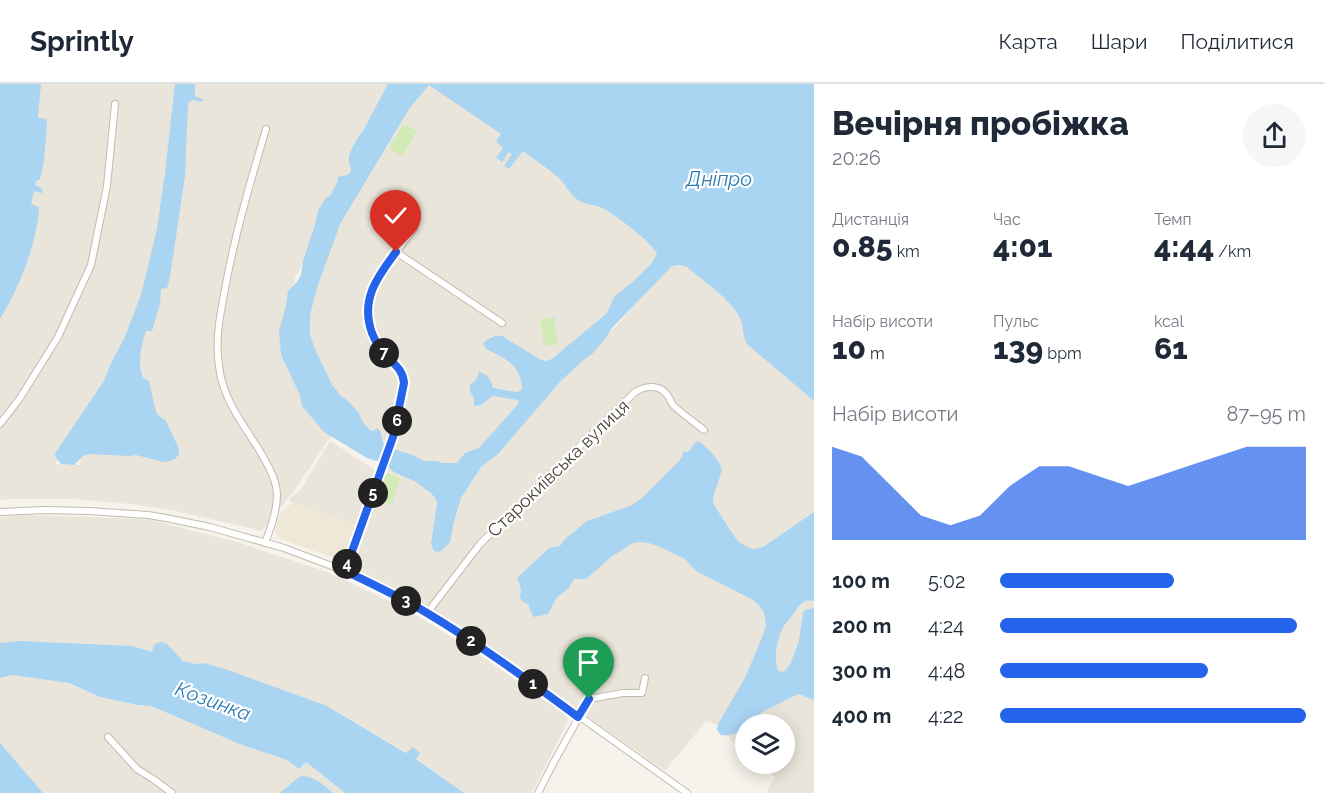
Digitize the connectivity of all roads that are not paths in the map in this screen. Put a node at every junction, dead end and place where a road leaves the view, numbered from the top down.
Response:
1 (115, 104) dead end
2 (266, 129) dead end
3 (414, 229) dead end
4 (396, 252) junction
5 (502, 323) dead end
6 (0, 424) edge
7 (704, 430) dead end
8 (0, 512) edge
9 (265, 543) junction
10 (345, 571) junction
11 (428, 613) junction
12 (645, 678) dead end
13 (578, 717) junction
14 (108, 737) dead end
15 (172, 793) edge
16 (538, 793) edge
17 (687, 793) edge

1 - 6 street
2 - 9 street
3 - 4 street
4 - 5 street
4 - 10 street
7 - 11 street, Старокиївська вулиця
8 - 9 street
9 - 10 street
10 - 11 street
11 - 13 street
12 - 13 street
13 - 16 street
13 - 17 street
14 - 15 street

